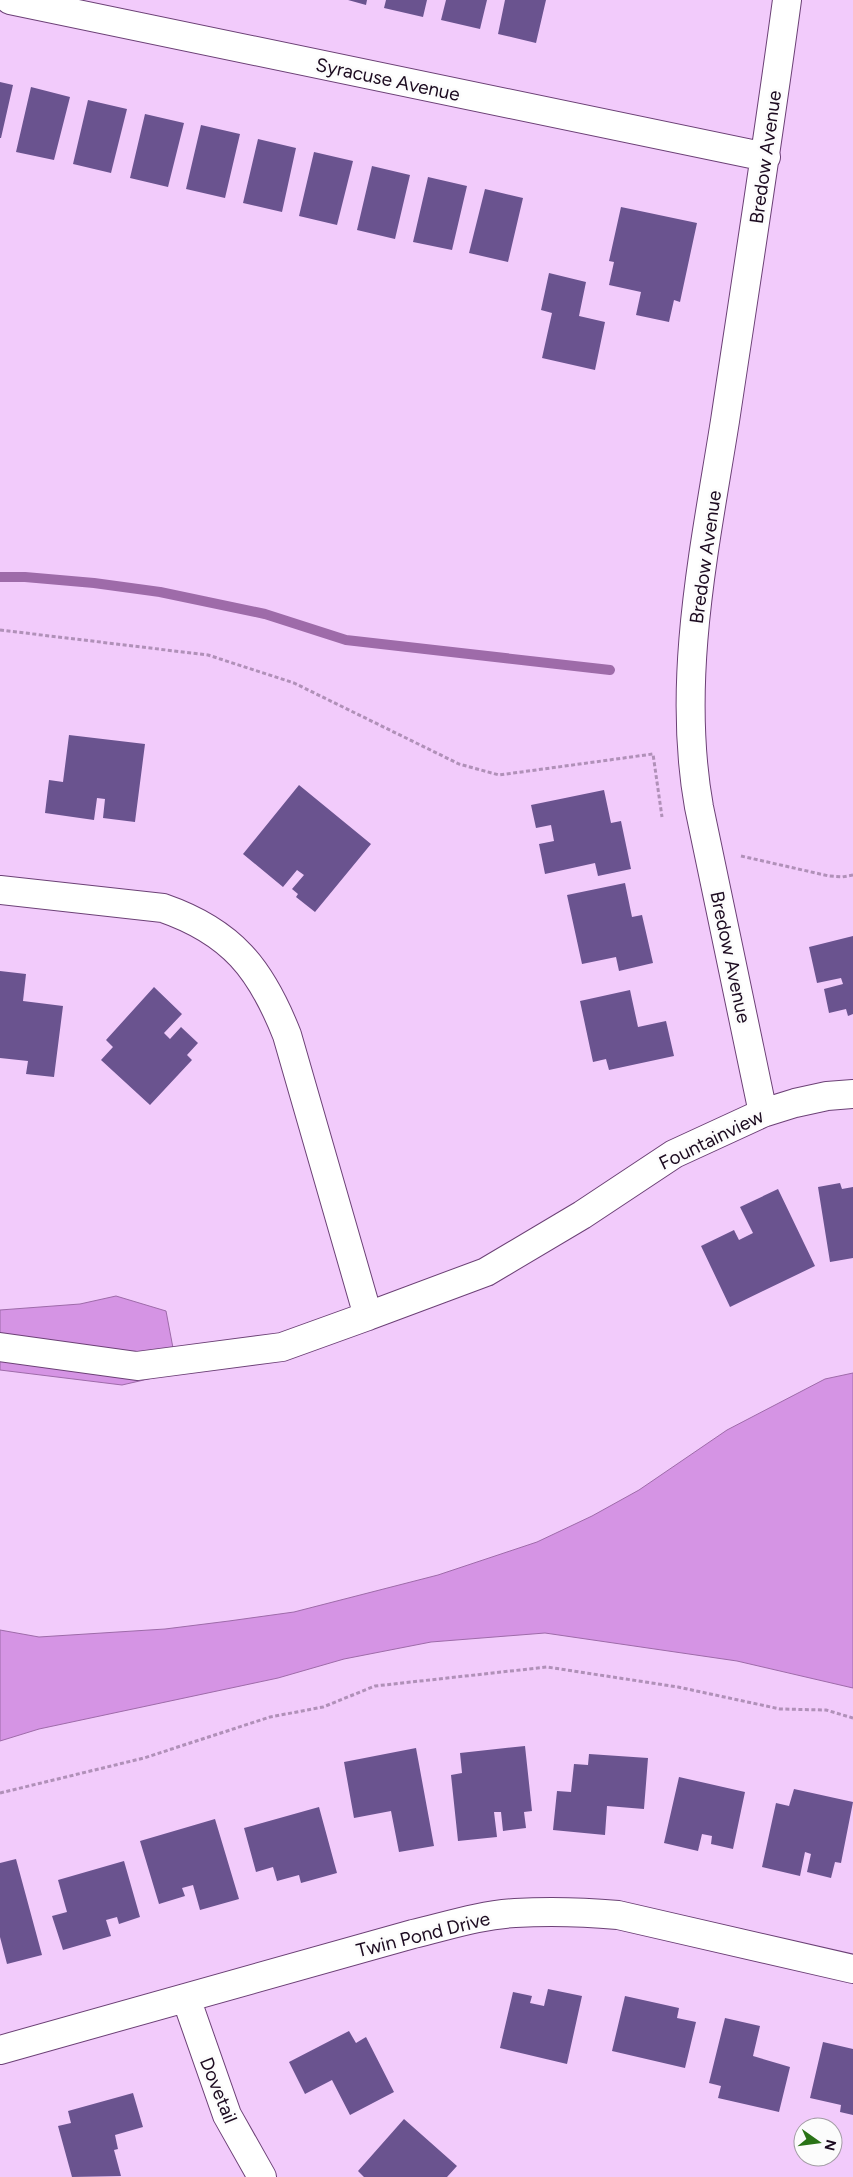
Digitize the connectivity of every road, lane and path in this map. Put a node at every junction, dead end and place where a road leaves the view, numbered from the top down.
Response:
1 (10, 0) edge
2 (787, 0) edge
3 (766, 157) junction
4 (0, 630) edge
5 (662, 817) dead end
6 (710, 857) junction
7 (853, 875) edge
8 (0, 890) edge
9 (853, 1094) edge
10 (763, 1112) junction
11 (368, 1316) junction
12 (0, 1347) edge
13 (853, 1718) edge
14 (0, 1793) edge
15 (853, 1969) edge
16 (186, 1998) junction
17 (0, 2050) edge
18 (262, 2177) edge

1 - 3 street, Syracuse Avenue
2 - 3 street, Bredow Avenue
3 - 6 street, Bredow Avenue
4 - 5 path
6 - 7 path
6 - 10 street, Bredow Avenue
8 - 11 street
9 - 10 street, Fountainview
10 - 11 street, Fountainview
11 - 12 street, Fountainview
13 - 14 path
15 - 16 street, Twin Pond Drive
16 - 17 street, Twin Pond Drive
16 - 18 street, Dovetail

